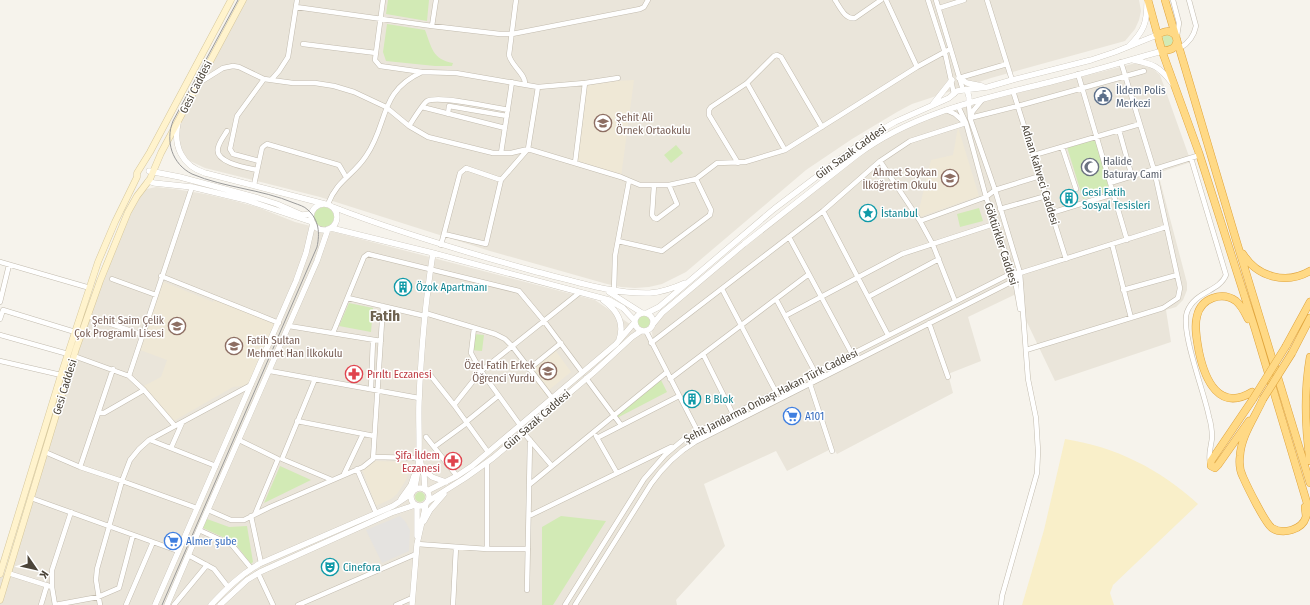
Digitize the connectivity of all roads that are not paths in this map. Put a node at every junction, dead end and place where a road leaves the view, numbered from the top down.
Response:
1 (230, 0) edge
2 (243, 0) edge
3 (297, 0) edge
4 (383, 0) edge
5 (436, 0) edge
6 (516, 0) edge
7 (648, 0) edge
8 (835, 0) edge
9 (881, 0) edge
10 (886, 0) edge
11 (928, 0) edge
12 (936, 0) edge
13 (964, 0) edge
14 (987, 0) edge
15 (1148, 0) edge
16 (1165, 0) edge
17 (1173, 0) edge
18 (1189, 0) edge
19 (296, 7) junction
20 (939, 8) junction
21 (380, 20) junction
22 (432, 26) junction
23 (512, 34) junction
24 (1158, 35) junction
25 (1176, 38) junction
26 (303, 44) dead end
27 (1128, 48) junction
28 (1180, 48) junction
29 (950, 49) junction
30 (1162, 51) junction
31 (376, 53) junction
32 (945, 53) junction
33 (1130, 60) junction
34 (1121, 62) junction
35 (1007, 64) junction
36 (918, 66) junction
37 (1144, 71) dead end
38 (422, 72) junction
39 (1078, 74) junction
40 (1125, 76) junction
41 (618, 78) dead end
42 (959, 78) junction
43 (264, 79) junction
44 (272, 79) junction
45 (952, 80) junction
46 (1012, 80) junction
47 (512, 82) junction
48 (585, 83) junction
49 (197, 84) junction
50 (525, 84) junction
51 (747, 84) junction
52 (538, 87) junction
53 (986, 88) junction
54 (1082, 88) junction
55 (965, 90) junction
56 (1177, 90) junction
57 (1014, 91) junction
58 (954, 94) junction
59 (982, 100) junction
60 (969, 104) junction
61 (932, 105) junction
62 (386, 106) junction
63 (958, 106) junction
64 (1018, 106) junction
65 (422, 107) junction
66 (508, 110) junction
67 (946, 110) junction
68 (448, 114) junction
69 (507, 116) junction
70 (970, 118) junction
71 (178, 121) junction
72 (966, 123) junction
73 (1140, 124) junction
74 (408, 126) junction
75 (822, 127) junction
76 (505, 128) junction
77 (1119, 130) junction
78 (227, 131) dead end
79 (1097, 137) junction
80 (1062, 147) junction
81 (528, 150) junction
82 (785, 150) junction
83 (501, 153) junction
84 (1034, 155) junction
85 (1200, 155) junction
86 (1191, 158) junction
87 (259, 161) junction
88 (880, 161) junction
89 (738, 162) junction
90 (575, 163) junction
91 (257, 170) junction
92 (1154, 170) junction
93 (151, 172) junction
94 (137, 174) junction
95 (1040, 176) junction
96 (346, 177) junction
97 (1132, 177) junction
98 (696, 179) junction
99 (501, 180) junction
100 (629, 181) junction
101 (148, 182) junction
102 (1110, 183) junction
103 (254, 185) junction
104 (654, 185) junction
105 (669, 185) junction
106 (192, 187) junction
107 (1076, 189) dead end
108 (995, 190) junction
109 (1113, 194) junction
110 (1046, 196) junction
111 (986, 197) junction
112 (329, 205) junction
113 (1000, 209) junction
114 (823, 210) junction
115 (1051, 213) junction
116 (311, 214) junction
117 (920, 221) junction
118 (312, 223) junction
119 (994, 224) junction
120 (1166, 227) junction
121 (329, 229) junction
122 (444, 234) junction
123 (789, 237) junction
124 (1127, 240) junction
125 (618, 241) junction
126 (1237, 243) junction
127 (1112, 244) junction
128 (442, 245) junction
129 (933, 245) junction
130 (433, 254) junction
131 (939, 259) junction
132 (1066, 259) junction
133 (0, 262) edge
134 (9, 264) junction
135 (430, 269) junction
136 (1310, 271) edge
137 (1012, 273) junction
138 (1020, 273) junction
139 (809, 274) junction
140 (161, 276) junction
141 (857, 276) junction
142 (1177, 276) junction
143 (112, 279) dead end
144 (1015, 280) junction
145 (690, 281) junction
146 (90, 288) junction
147 (722, 289) junction
148 (605, 290) junction
149 (1123, 290) junction
150 (614, 291) junction
151 (579, 293) junction
152 (156, 295) junction
153 (821, 296) junction
154 (868, 297) junction
155 (348, 298) junction
156 (601, 299) junction
157 (776, 299) junction
158 (956, 301) junction
159 (0, 302) edge
160 (1310, 302) edge
161 (383, 306) junction
162 (644, 313) junction
163 (425, 315) junction
164 (88, 316) junction
165 (785, 316) junction
166 (1131, 318) junction
167 (1310, 318) edge
168 (0, 319) edge
169 (544, 321) junction
170 (634, 322) junction
171 (279, 323) junction
172 (929, 323) junction
173 (653, 324) junction
174 (289, 326) junction
175 (741, 326) junction
176 (474, 328) junction
177 (1255, 329) junction
178 (643, 331) junction
179 (75, 332) junction
180 (333, 333) junction
181 (0, 335) edge
182 (143, 335) junction
183 (888, 336) junction
184 (1025, 336) junction
185 (373, 340) junction
186 (381, 341) junction
187 (618, 342) junction
188 (561, 343) junction
189 (652, 343) junction
190 (512, 346) junction
191 (1026, 350) junction
192 (703, 354) junction
193 (852, 354) junction
194 (71, 355) junction
195 (1310, 357) edge
196 (0, 361) edge
197 (113, 369) junction
198 (529, 369) junction
199 (270, 371) junction
200 (481, 372) junction
201 (582, 372) junction
202 (666, 372) junction
203 (815, 372) junction
204 (61, 375) junction
205 (129, 376) junction
206 (431, 376) dead end
207 (948, 377) dead end
208 (586, 378) junction
209 (315, 379) junction
210 (670, 379) junction
211 (810, 384) junction
212 (251, 385) junction
213 (371, 389) junction
214 (144, 390) junction
215 (377, 390) junction
216 (776, 392) junction
217 (1253, 395) junction
218 (498, 396) junction
219 (679, 396) junction
220 (420, 398) junction
221 (552, 398) junction
222 (1263, 399) junction
223 (454, 405) junction
224 (98, 413) junction
225 (733, 414) junction
226 (614, 415) junction
227 (297, 421) junction
228 (467, 422) junction
229 (182, 423) junction
230 (520, 425) junction
231 (621, 425) junction
232 (175, 426) junction
233 (523, 432) junction
234 (594, 432) junction
235 (698, 432) junction
236 (363, 434) junction
237 (374, 436) junction
238 (426, 437) dead end
239 (597, 438) junction
240 (150, 440) junction
241 (239, 440) junction
242 (530, 440) junction
243 (678, 444) junction
244 (171, 448) junction
245 (434, 448) junction
246 (832, 451) dead end
247 (45, 452) junction
248 (488, 452) junction
249 (373, 457) junction
250 (419, 458) junction
251 (280, 459) junction
252 (1310, 461) edge
253 (1210, 462) junction
254 (487, 463) junction
255 (216, 466) junction
256 (552, 466) junction
257 (80, 467) junction
258 (357, 469) junction
259 (423, 469) junction
260 (617, 473) junction
261 (344, 474) junction
262 (457, 476) junction
263 (332, 480) junction
264 (122, 481) junction
265 (446, 482) junction
266 (1301, 483) junction
267 (1310, 483) edge
268 (529, 485) junction
269 (451, 487) junction
270 (426, 491) junction
271 (413, 492) junction
272 (31, 498) junction
273 (426, 503) junction
274 (416, 505) junction
275 (393, 506) junction
276 (197, 508) junction
277 (208, 510) junction
278 (70, 512) junction
279 (376, 513) junction
280 (1310, 513) edge
281 (253, 515) junction
282 (529, 516) junction
283 (110, 526) junction
284 (199, 530) junction
285 (133, 534) junction
286 (419, 534) junction
287 (153, 542) junction
288 (417, 544) junction
289 (456, 547) junction
290 (487, 549) junction
291 (528, 549) junction
292 (178, 551) junction
293 (416, 554) junction
294 (188, 555) junction
295 (261, 563) junction
296 (207, 565) junction
297 (251, 568) junction
298 (8, 573) junction
299 (258, 573) junction
300 (0, 574) edge
301 (49, 586) junction
302 (228, 586) junction
303 (527, 590) dead end
304 (98, 596) junction
305 (412, 598) junction
306 (0, 600) edge
307 (41, 605) edge
308 (100, 605) edge
309 (126, 605) edge
310 (155, 605) edge
311 (167, 605) edge
312 (174, 605) edge
313 (211, 605) edge
314 (220, 605) edge
315 (273, 605) edge
316 (298, 605) edge
317 (396, 605) edge
318 (412, 605) edge
319 (453, 605) edge
320 (565, 605) edge
321 (575, 605) edge
322 (1001, 605) edge

1 - 94 main road, Gesi Caddesi
2 - 49 main road, Gesi Caddesi
3 - 19 street
4 - 21 street
5 - 22 street
6 - 23 street
7 - 23 street
8 - 9 street
10 - 36 street
11 - 32 street
12 - 20 street
13 - 20 street
14 - 35 street
15 - 24 highway
15 - 27 street
16 - 25 highway
17 - 25 street
18 - 28 street
19 - 21 street
19 - 44 street
20 - 29 street
21 - 22 street
21 - 31 street
22 - 23 street
23 - 50 street
24 - 25 highway
24 - 27 street, Gün Sazak Caddesi
24 - 30 highway
25 - 28 highway
25 - 30 highway
26 - 31 street
27 - 46 street, Gün Sazak Caddesi
28 - 126 highway
29 - 32 street
29 - 42 street
30 - 33 street, Gün Sazak Caddesi
30 - 56 highway
31 - 38 street
32 - 36 street
32 - 45 street
33 - 34 street, Gün Sazak Caddesi
33 - 56 street
34 - 39 street, Gün Sazak Caddesi
34 - 40 street
35 - 42 street
35 - 46 street
36 - 75 street
37 - 40 street
38 - 47 street
38 - 62 street
39 - 54 street
39 - 57 street, Gün Sazak Caddesi
40 - 54 street
40 - 73 street
41 - 48 street
42 - 53 street
42 - 55 street
43 - 44 street
43 - 49 street
43 - 87 street
44 - 62 street
45 - 58 street
45 - 61 street
46 - 53 street, Gün Sazak Caddesi
47 - 50 street
47 - 66 street
48 - 52 street
48 - 90 street
49 - 71 main road, Gesi Caddesi
50 - 52 street
51 - 75 street
51 - 82 street
51 - 89 street
52 - 81 street
53 - 55 street, Gün Sazak Caddesi
54 - 64 street
54 - 79 street
55 - 58 street, Gün Sazak Caddesi
55 - 60 street
56 - 85 highway
57 - 59 street, Gün Sazak Caddesi
57 - 64 street, Adnan Kahveci Caddesi
58 - 61 street, Gün Sazak Caddesi
58 - 63 street
59 - 60 street, Gün Sazak Caddesi
59 - 70 street
60 - 63 street, Gün Sazak Caddesi
60 - 70 street, Göktürkler Caddesi
61 - 145 street, Gün Sazak Caddesi
62 - 74 street
62 - 96 street
63 - 67 street, Gün Sazak Caddesi
63 - 72 street, Göktürkler Caddesi
64 - 70 street
64 - 84 street, Adnan Kahveci Caddesi
65 - 66 street
65 - 68 street
65 - 74 street
66 - 69 street
67 - 72 street
67 - 173 street, Gün Sazak Caddesi
68 - 69 street
68 - 76 street
69 - 76 street
70 - 108 street, Göktürkler Caddesi
71 - 93 main road, Gesi Caddesi
71 - 103 street
72 - 88 street
72 - 111 street, Göktürkler Caddesi
73 - 77 street
73 - 92 street
74 - 83 street
75 - 82 street
76 - 83 street
77 - 79 street
77 - 97 street
78 - 91 street
79 - 80 street
79 - 102 street
80 - 84 street
80 - 107 street
81 - 83 street
81 - 90 street
81 - 99 street
82 - 89 street
84 - 95 street, Adnan Kahveci Caddesi
85 - 86 street
85 - 177 highway
86 - 92 street
86 - 253 street
87 - 91 street
87 - 96 street
88 - 114 street
88 - 117 street
89 - 98 street
90 - 100 street
91 - 103 street
92 - 97 street
92 - 120 street
93 - 94 main road
93 - 101 main road
93 - 116 street
94 - 101 main road
94 - 146 main road, Gesi Caddesi
95 - 108 street
95 - 110 street, Adnan Kahveci Caddesi
96 - 112 street
97 - 102 street
98 - 105 street
98 - 125 street
99 - 122 street
99 - 122 street
100 - 104 street
100 - 125 street
101 - 106 street
101 - 164 main road, Gesi Caddesi
102 - 109 street
103 - 112 street
104 - 105 street
104 - 105 street
106 - 118 street
106 - 140 street
108 - 111 street
108 - 113 street, Göktürkler Caddesi
109 - 115 street
109 - 124 street
110 - 113 street
110 - 115 street, Adnan Kahveci Caddesi
111 - 117 street
111 - 119 street, Göktürkler Caddesi
112 - 116 street
112 - 121 street
112 - 128 street
113 - 138 street, Göktürkler Caddesi
114 - 123 street
114 - 141 street
115 - 132 street, Adnan Kahveci Caddesi
116 - 118 street
117 - 129 street
118 - 121 street
118 - 171 street
119 - 129 street
119 - 137 street, Göktürkler Caddesi
120 - 124 street, Şehit Jandarma Onbaşı Hakan Türk Caddesi
120 - 142 street
121 - 130 street
121 - 174 street
122 - 128 street
123 - 139 street
123 - 147 street
124 - 127 street, Şehit Jandarma Onbaşı Hakan Türk Caddesi
125 - 150 street
126 - 136 highway
126 - 267 highway
127 - 132 street, Şehit Jandarma Onbaşı Hakan Türk Caddesi
127 - 149 street
128 - 148 street
129 - 131 street
129 - 141 street
130 - 135 street
130 - 151 street
131 - 154 street
131 - 158 street
132 - 138 street, Şehit Jandarma Onbaşı Hakan Türk Caddesi
133 - 134 street
134 - 146 street
134 - 159 street
135 - 155 street
135 - 163 street
135 - 169 street
137 - 138 street, Şehit Jandarma Onbaşı Hakan Türk Caddesi
137 - 144 street, Göktürkler Caddesi
137 - 158 street, Şehit Jandarma Onbaşı Hakan Türk Caddesi
138 - 144 street, Şehit Jandarma Onbaşı Hakan Türk Caddesi
138 - 184 street, Göktürkler Caddesi
139 - 153 street
139 - 157 street
140 - 152 street
140 - 171 street
141 - 153 street
141 - 154 street
142 - 149 street
142 - 166 street
143 - 152 street
144 - 172 street, Şehit Jandarma Onbaşı Hakan Türk Caddesi
144 - 184 street, Göktürkler Caddesi
145 - 150 street
145 - 162 street, Gün Sazak Caddesi
146 - 179 main road, Gesi Caddesi
147 - 175 street
147 - 189 street
148 - 150 street
148 - 162 street
149 - 166 street
151 - 156 street
151 - 169 street
152 - 182 street
153 - 165 street
153 - 193 street
154 - 183 street
155 - 161 street
155 - 180 street
156 - 170 street
156 - 187 street
157 - 165 street
157 - 175 street
158 - 183 street, Şehit Jandarma Onbaşı Hakan Türk Caddesi
160 - 217 highway, bridge
161 - 163 street
161 - 186 street
162 - 170 street
162 - 173 street
163 - 176 street
163 - 220 street
164 - 182 street
164 - 194 main road, Gesi Caddesi
165 - 203 street
166 - 191 street
167 - 222 highway, bridge
168 - 179 street
169 - 188 street
169 - 190 street
170 - 178 street
170 - 187 street, Gün Sazak Caddesi
171 - 212 street
172 - 207 street
172 - 211 street, Şehit Jandarma Onbaşı Hakan Türk Caddesi
173 - 178 street
174 - 180 street
174 - 199 street
175 - 192 street
175 - 216 street
176 - 190 street
176 - 200 street
177 - 217 highway
177 - 266 highway
178 - 189 street
178 - 208 street, Gün Sazak Caddesi
179 - 194 main road, Gesi Caddesi
180 - 185 street
181 - 194 street
182 - 205 street
183 - 193 street, Şehit Jandarma Onbaşı Hakan Türk Caddesi
184 - 191 street
185 - 186 street
185 - 213 street
186 - 215 street
187 - 201 street, Gün Sazak Caddesi
188 - 198 street
188 - 201 street
189 - 202 street
190 - 198 street
190 - 200 street
191 - 322 street
192 - 210 street
192 - 225 street
193 - 203 street, Şehit Jandarma Onbaşı Hakan Türk Caddesi
194 - 197 street
194 - 204 main road, Gesi Caddesi
194 - 247 main road, Gesi Caddesi
195 - 252 highway
196 - 204 street
197 - 205 street
197 - 224 street
198 - 221 street
199 - 209 street
199 - 241 street
200 - 218 street
200 - 223 street
201 - 221 street, Gün Sazak Caddesi
202 - 210 street
202 - 226 street
203 - 216 street, Şehit Jandarma Onbaşı Hakan Türk Caddesi
204 - 300 main road, Gesi Caddesi
205 - 214 street
206 - 223 street
208 - 226 street
208 - 233 street, Gün Sazak Caddesi
209 - 213 street
209 - 227 street
210 - 219 street
211 - 246 street
211 - 321 street, Şehit Jandarma Onbaşı Hakan Türk Caddesi
212 - 229 street
212 - 255 street
213 - 215 street
214 - 224 street
214 - 232 street
215 - 220 street
215 - 237 street
216 - 225 street, Şehit Jandarma Onbaşı Hakan Türk Caddesi
217 - 253 highway
218 - 228 street
218 - 230 street
219 - 231 street
219 - 235 street
220 - 250 street
221 - 230 street, Gün Sazak Caddesi
222 - 253 highway
222 - 266 highway
223 - 228 street
224 - 257 street
225 - 235 street, Şehit Jandarma Onbaşı Hakan Türk Caddesi
226 - 231 street
226 - 234 street
227 - 236 street
227 - 251 street
228 - 245 street
228 - 248 street
229 - 232 street
229 - 244 street
230 - 248 street, Gün Sazak Caddesi
231 - 239 street
232 - 240 street
233 - 242 street
233 - 254 street, Gün Sazak Caddesi
234 - 239 street
234 - 256 street
235 - 243 street, Şehit Jandarma Onbaşı Hakan Türk Caddesi
236 - 237 street
236 - 261 street
237 - 249 street
238 - 245 street
239 - 260 street
240 - 244 street
240 - 264 street
241 - 251 street
241 - 277 street
242 - 256 street
242 - 268 street
243 - 260 street
243 - 320 street, Şehit Jandarma Onbaşı Hakan Türk Caddesi
244 - 255 street
245 - 262 street
247 - 257 street
247 - 272 main road, Gesi Caddesi
248 - 262 street, Gün Sazak Caddesi
249 - 250 street
249 - 258 street
250 - 259 street
250 - 271 street
250 - 275 street
251 - 263 street
251 - 281 street
254 - 269 street, Gün Sazak Caddesi
254 - 290 street
255 - 276 street
256 - 268 street
257 - 264 street
258 - 261 street
258 - 279 street
259 - 265 street
259 - 270 street
260 - 282 street
261 - 263 street
262 - 265 street, Gün Sazak Caddesi
263 - 281 street
264 - 276 street
264 - 283 street
265 - 270 street, Gün Sazak Caddesi
266 - 280 highway
268 - 282 street
269 - 273 street, Gün Sazak Caddesi
269 - 286 street
270 - 271 street
270 - 273 street
271 - 274 street
271 - 275 street
272 - 278 street
272 - 298 main road, Gesi Caddesi
273 - 274 street
273 - 286 street
274 - 288 street
274 - 299 street
275 - 279 street
276 - 292 street
277 - 281 street
277 - 284 street
278 - 283 street
278 - 301 street
279 - 295 street
281 - 295 street
282 - 291 street
283 - 285 street
283 - 304 street
284 - 294 street
284 - 297 street
285 - 287 street
285 - 304 street
286 - 288 street
287 - 292 street
287 - 309 street
288 - 289 street
288 - 293 street
289 - 290 street
289 - 319 street
290 - 291 street
291 - 303 street
292 - 310 street
293 - 305 street
293 - 316 street
294 - 296 street
294 - 311 street
295 - 297 street
296 - 302 street
296 - 312 street
297 - 302 street
298 - 301 street
298 - 306 main road, Gesi Caddesi
299 - 314 street
299 - 315 street
301 - 304 street
301 - 307 street
302 - 313 street
304 - 308 street
305 - 317 street
305 - 318 street

